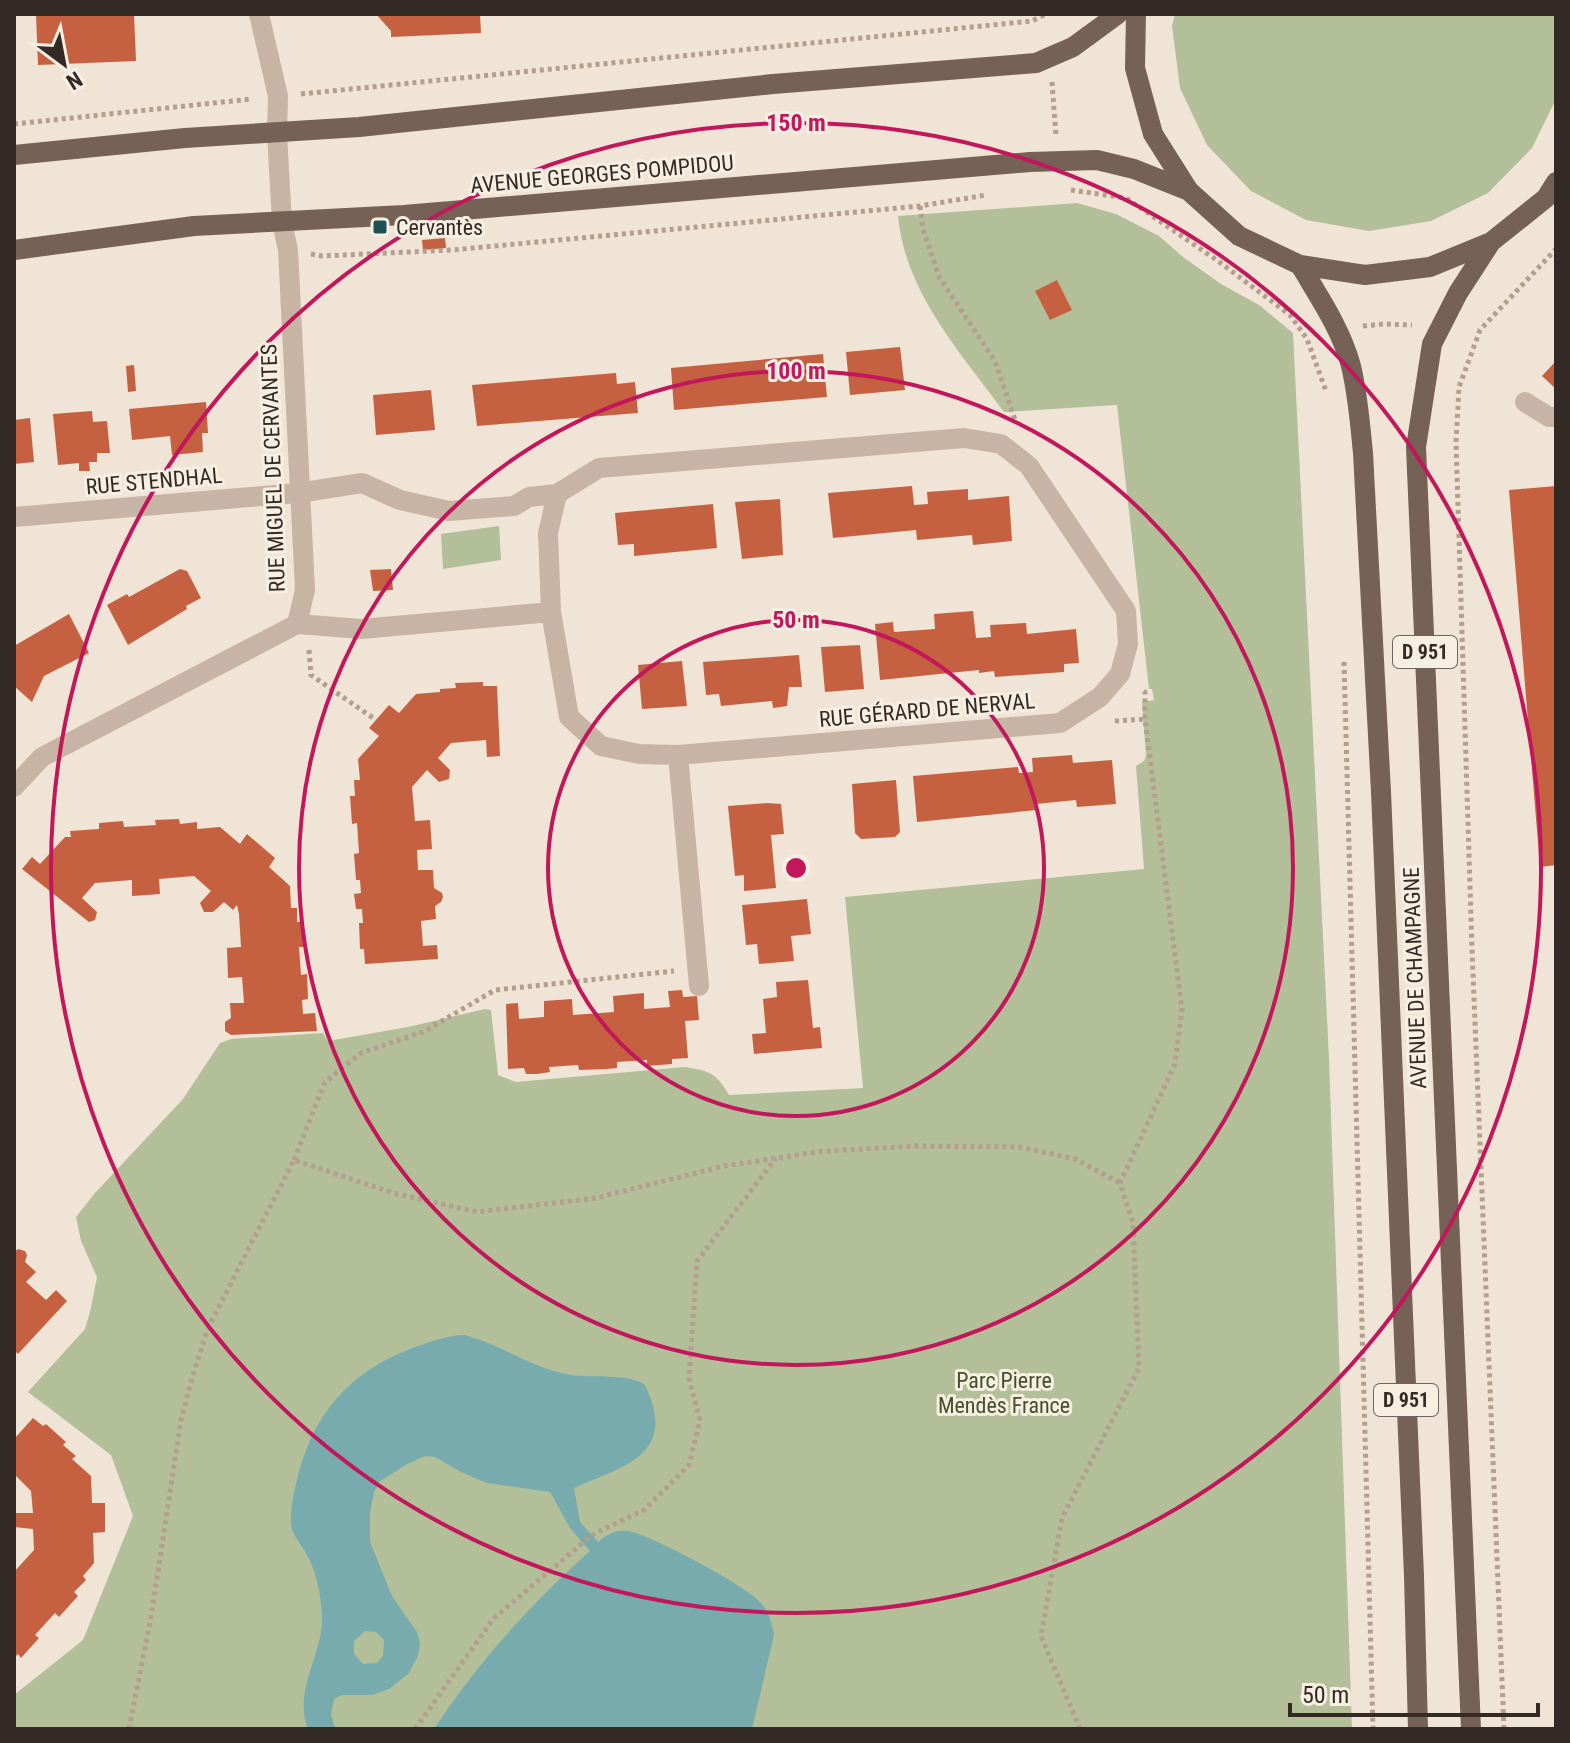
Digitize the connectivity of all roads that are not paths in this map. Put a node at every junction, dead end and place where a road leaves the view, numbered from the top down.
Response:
1 (259, 14) edge
2 (1118, 14) edge
3 (1136, 14) edge
4 (277, 134) junction
5 (14, 155) edge
6 (1556, 182) edge
7 (1189, 191) junction
8 (282, 222) junction
9 (1491, 242) junction
10 (14, 250) edge
11 (1300, 265) junction
12 (1525, 402) dead end
13 (1556, 417) edge
14 (298, 493) junction
15 (557, 494) junction
16 (14, 517) edge
17 (551, 612) junction
18 (302, 624) junction
19 (678, 755) junction
20 (14, 787) edge
21 (697, 978) road end
22 (1418, 1729) edge
23 (1471, 1729) edge

1 - 4 street, RUE MIGUEL DE CERVANTES
2 - 4 main road
3 - 7 main road
4 - 5 main road
4 - 8 street, RUE MIGUEL DE CERVANTES
6 - 9 main road
7 - 8 main road, AVENUE GEORGES POMPIDOU
7 - 11 main road
8 - 10 main road, AVENUE GEORGES POMPIDOU
8 - 14 street, RUE MIGUEL DE CERVANTES
9 - 11 main road
9 - 23 main road, AVENUE DE CHAMPAGNE / D 951
11 - 22 main road, AVENUE DE CHAMPAGNE / D 951
12 - 13 street
14 - 15 street, RUE STENDHAL
14 - 16 street, RUE STENDHAL
14 - 18 street, RUE MIGUEL DE CERVANTES
15 - 17 street, RUE GÉRARD DE NERVAL
15 - 19 street, RUE GÉRARD DE NERVAL
17 - 18 street
17 - 19 street, RUE GÉRARD DE NERVAL
18 - 20 street, RUE MIGUEL DE CERVANTES
19 - 21 street

